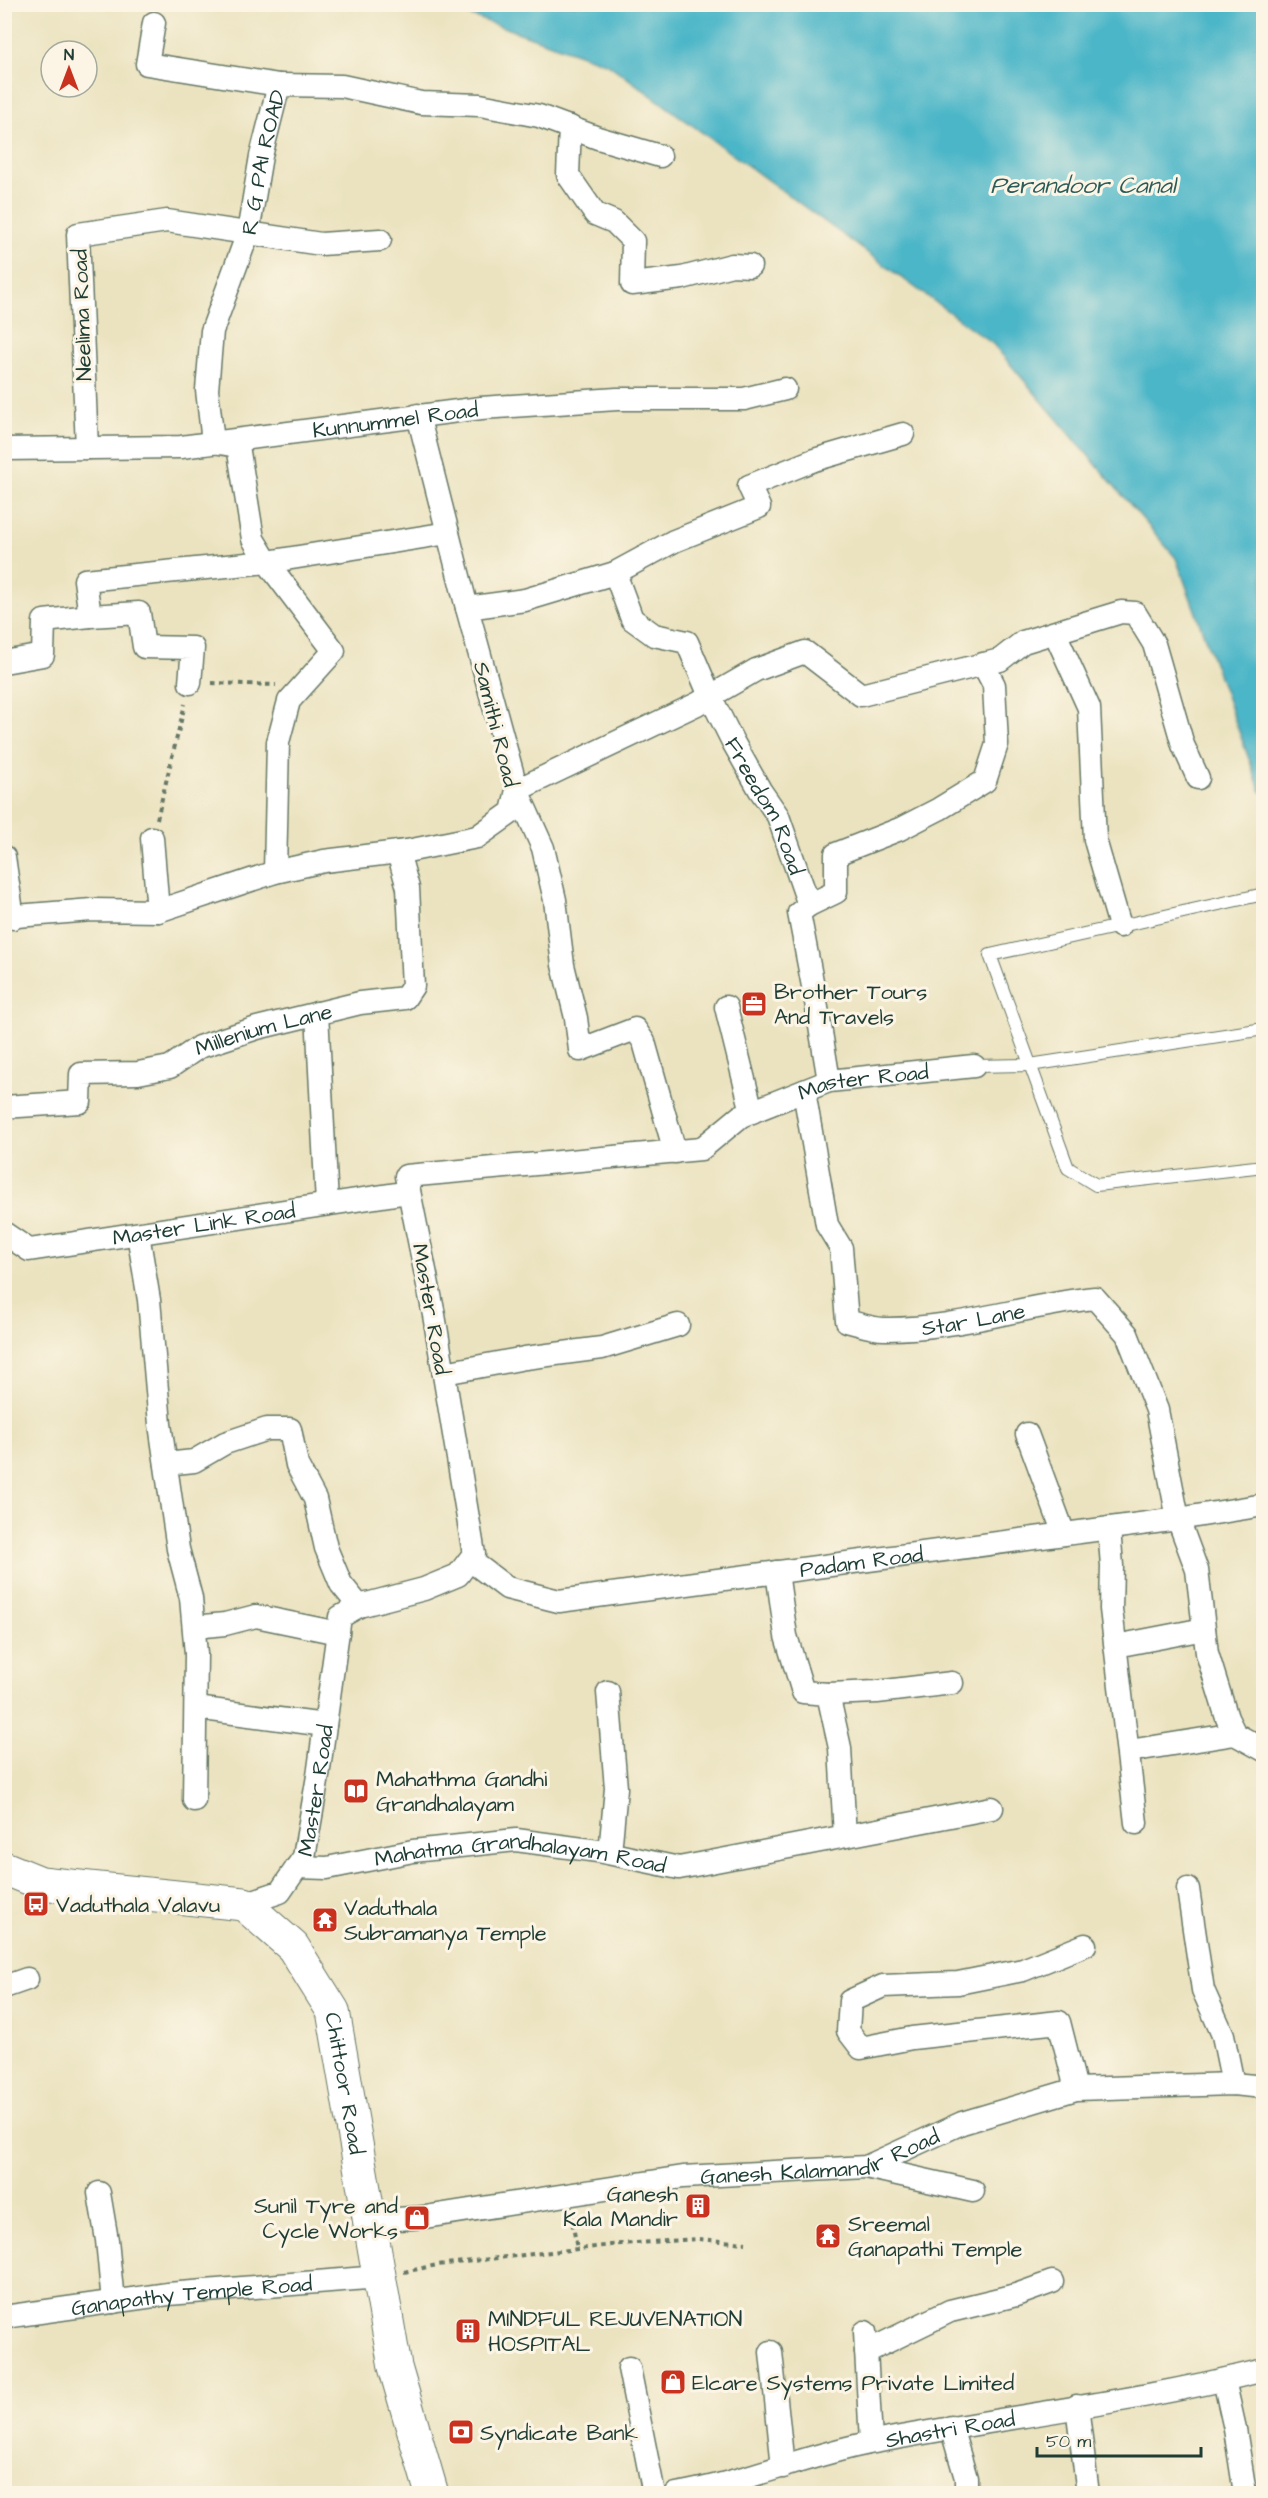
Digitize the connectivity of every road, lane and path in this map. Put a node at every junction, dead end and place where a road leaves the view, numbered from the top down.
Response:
1 (154, 23) dead end
2 (279, 85) junction
3 (570, 127) junction
4 (660, 156) dead end
5 (248, 233) junction
6 (380, 240) dead end
7 (750, 266) dead end
8 (785, 389) dead end
9 (418, 415) junction
10 (903, 434) dead end
11 (213, 442) junction
12 (87, 448) junction
13 (4, 449) edge
14 (448, 533) junction
15 (267, 562) junction
16 (615, 573) junction
17 (467, 608) junction
18 (90, 616) junction
19 (1055, 633) junction
20 (4, 662) edge
21 (983, 664) junction
22 (190, 683) junction
23 (304, 685) junction
24 (710, 696) junction
25 (1198, 778) dead end
26 (517, 790) junction
27 (152, 838) joint
28 (398, 852) junction
29 (4, 857) edge
30 (275, 872) junction
31 (1263, 894) edge
32 (809, 905) junction
33 (158, 911) junction
34 (9, 918) edge
35 (1120, 926) junction
36 (726, 1007) dead end
37 (317, 1013) junction
38 (1263, 1029) edge
39 (1030, 1065) junction
40 (974, 1066) joint
41 (829, 1081) junction
42 (804, 1091) junction
43 (4, 1107) edge
44 (752, 1112) junction
45 (675, 1152) junction
46 (1263, 1166) edge
47 (409, 1192) junction
48 (327, 1204) junction
49 (4, 1233) edge
50 (138, 1234) junction
51 (678, 1325) dead end
52 (444, 1373) junction
53 (1027, 1434) dead end
54 (166, 1464) junction
55 (1263, 1505) edge
56 (1178, 1519) junction
57 (1109, 1528) junction
58 (1064, 1534) junction
59 (470, 1560) junction
60 (777, 1572) junction
61 (359, 1606) junction
62 (194, 1627) junction
63 (1204, 1629) junction
64 (338, 1633) junction
65 (1116, 1646) junction
66 (952, 1683) dead end
67 (608, 1692) dead end
68 (828, 1694) junction
69 (196, 1708) junction
70 (325, 1725) junction
71 (1235, 1734) junction
72 (1263, 1750) edge
73 (1129, 1751) junction
74 (194, 1800) dead end
75 (992, 1808) dead end
76 (1137, 1823) dead end
77 (845, 1836) junction
78 (610, 1853) junction
79 (297, 1867) junction
80 (4, 1868) edge
81 (1188, 1889) dead end
82 (244, 1904) junction
83 (1085, 1945) dead end
84 (27, 1979) dead end
85 (4, 1987) edge
86 (1233, 2084) junction
87 (1263, 2088) edge
88 (1076, 2089) junction
89 (866, 2168) junction
90 (973, 2191) dead end
91 (99, 2193) dead end
92 (568, 2195) junction
93 (370, 2221) junction
94 (746, 2243) dead end
95 (577, 2249) junction
96 (379, 2277) junction
97 (1052, 2282) dead end
98 (113, 2302) junction
99 (4, 2317) edge
100 (771, 2352) dead end
101 (629, 2368) dead end
102 (1263, 2370) edge
103 (1224, 2380) junction
104 (1077, 2406) junction
105 (951, 2427) junction
106 (872, 2442) junction
107 (783, 2467) junction
108 (432, 2493) edge
109 (654, 2493) edge
110 (677, 2493) edge
111 (966, 2493) edge
112 (1088, 2493) edge
113 (1245, 2493) edge

1 - 2 street
2 - 3 street, R G PAI ROAD
2 - 5 street, R G PAI ROAD
3 - 4 street, R G PAI ROAD
3 - 7 street
5 - 6 street, Neelima Road
5 - 11 street, R G PAI ROAD
5 - 12 street, Neelima Road
8 - 9 street, Kunnummel Road
9 - 11 street, Kunnummel Road
9 - 14 street, Samithi Road
10 - 16 street
11 - 12 street, Kunnummel Road
11 - 15 street
12 - 13 street, Kunnummel Road
14 - 15 street
14 - 17 street, Samithi Road
15 - 18 street
15 - 23 street
16 - 17 street
16 - 24 street, Freedom Road
17 - 26 street, Samithi Road
18 - 20 street
18 - 22 street
19 - 21 street
19 - 25 street
19 - 35 street
21 - 24 street
21 - 32 street
22 - 23 path
22 - 27 path
23 - 30 street
24 - 26 street
24 - 32 street, Freedom Road
26 - 28 street, Samithi Road
26 - 45 street
27 - 33 street
28 - 30 street, Samithi Road
28 - 37 street, Millenium Lane
29 - 34 street
30 - 33 street, Samithi Road
31 - 35 lane
32 - 41 street, Freedom Road
33 - 34 street, Samithi Road
35 - 39 lane
36 - 44 street
37 - 43 street, Millenium Lane
37 - 48 street
38 - 39 lane
39 - 40 lane
39 - 46 lane
40 - 41 street, Master Road
41 - 42 street, Master Road
42 - 44 street, Master Road
42 - 56 street, Star Lane
44 - 45 street, Master Road
45 - 47 street, Master Road
47 - 48 street, Master Link Road
47 - 52 street, Master Road
48 - 50 street, Master Link Road
49 - 50 street, Master Link Road
50 - 54 street
51 - 52 street
52 - 59 street, Master Road
53 - 58 street
54 - 61 street
54 - 62 street
55 - 56 street, Padam Road
56 - 57 street, Padam Road
56 - 63 street
57 - 58 street, Padam Road
57 - 65 street
58 - 60 street, Padam Road
59 - 60 street, Padam Road
59 - 61 street, Master Road
60 - 68 street
61 - 64 street, Master Road
62 - 64 street
62 - 69 street
63 - 65 street
63 - 71 street
64 - 70 street, Master Road
65 - 73 street
66 - 68 street
67 - 78 street
68 - 77 street
69 - 70 street
69 - 74 street
70 - 79 street, Master Road
71 - 72 street
71 - 73 street
73 - 76 street
75 - 77 street, Mahatma Grandhalayam Road
77 - 78 street, Mahatma Grandhalayam Road
78 - 79 street, Mahatma Grandhalayam Road
79 - 82 street, Master Road
80 - 82 main road
81 - 86 street
82 - 93 main road, Chittoor Road
83 - 88 street
84 - 85 street
86 - 87 street, Ganesh Kalamandir Road
86 - 88 street, Ganesh Kalamandir Road
88 - 89 street, Ganesh Kalamandir Road
89 - 90 street
89 - 92 street, Ganesh Kalamandir Road
91 - 98 street
92 - 93 street, Ganesh Kalamandir Road
92 - 95 path
93 - 96 main road, Chittoor Road
94 - 95 path
95 - 96 path
96 - 98 street, Ganapathy Temple Road
96 - 108 main road, Chittoor Road
97 - 106 street
98 - 99 street, Ganapathy Temple Road
100 - 107 street
101 - 109 street
102 - 103 street, Shastri Road
103 - 104 street, Shastri Road
103 - 113 street
104 - 105 street, Shastri Road
104 - 112 street
105 - 106 street, Shastri Road
105 - 111 street
106 - 107 street, Shastri Road
107 - 110 street, Shastri Road

